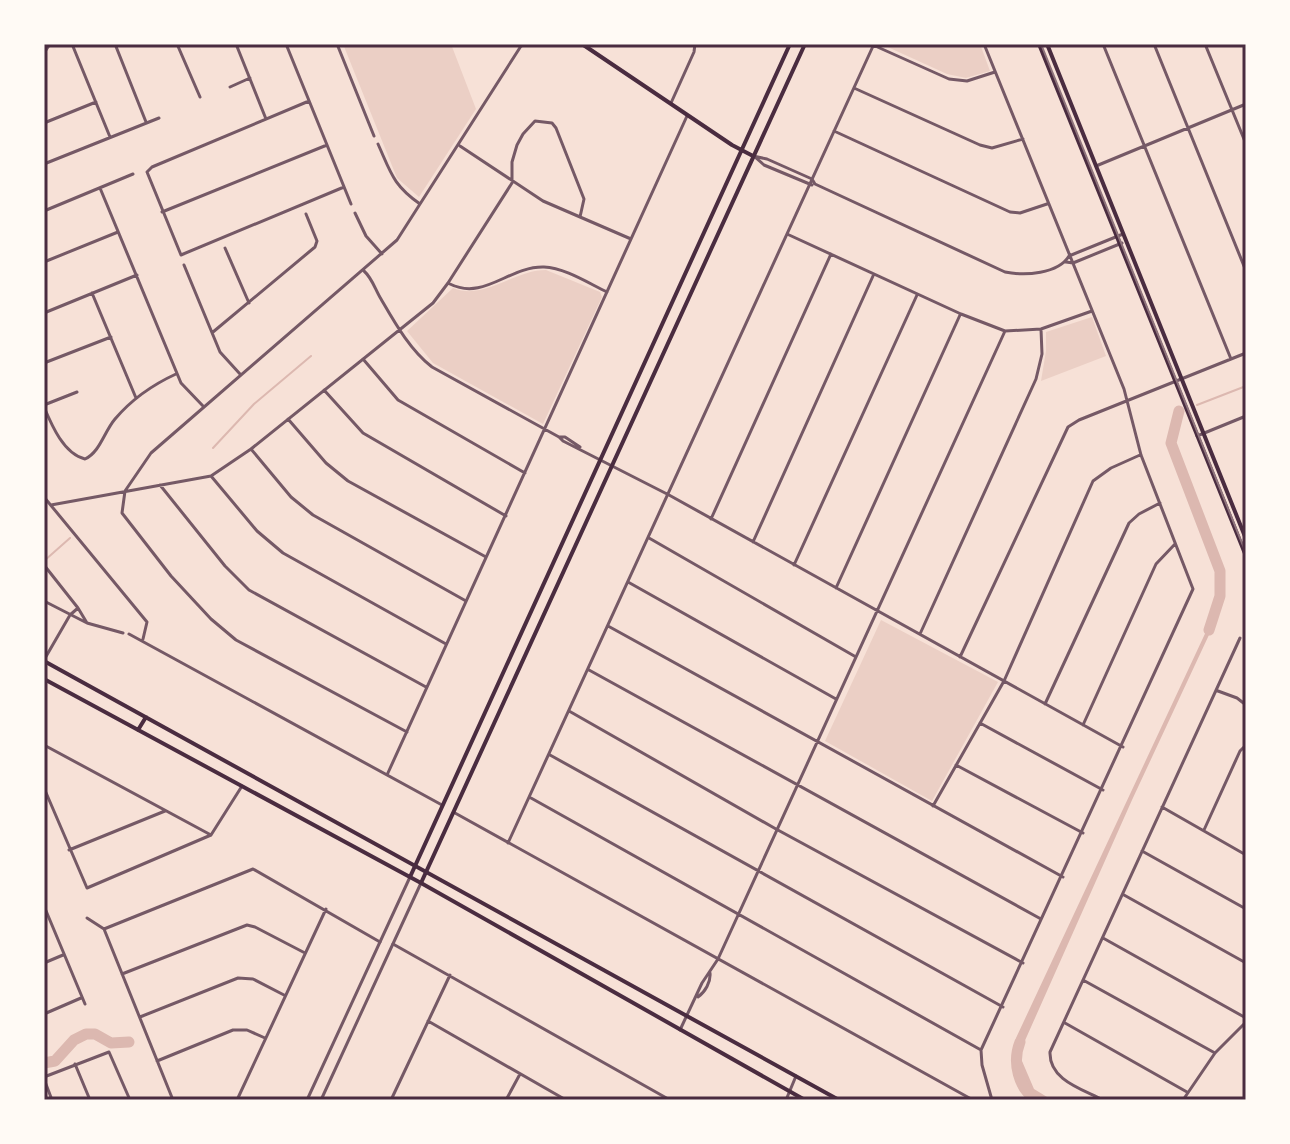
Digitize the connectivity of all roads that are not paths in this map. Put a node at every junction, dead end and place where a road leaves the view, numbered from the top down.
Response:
1 (50, 44) edge
2 (72, 44) edge
3 (115, 44) edge
4 (177, 44) edge
5 (236, 44) edge
6 (286, 44) edge
7 (337, 44) edge
8 (582, 44) edge
9 (695, 44) edge
10 (790, 44) edge
11 (805, 44) edge
12 (874, 44) edge
13 (984, 44) edge
14 (1039, 44) edge
15 (1047, 44) edge
16 (1103, 44) edge
17 (1154, 44) edge
18 (1205, 44) edge
19 (523, 45) edge
20 (44, 53) edge
21 (995, 72) junction
22 (250, 78) junction
23 (230, 87) dead end
24 (854, 88) junction
25 (200, 97) dead end
26 (309, 101) junction
27 (96, 102) junction
28 (670, 104) junction
29 (1246, 104) edge
30 (1232, 110) junction
31 (687, 116) junction
32 (159, 118) dead end
33 (266, 119) junction
34 (44, 123) edge
35 (146, 123) junction
36 (1188, 128) junction
37 (834, 131) junction
38 (374, 136) dead end
39 (110, 137) junction
40 (1023, 139) junction
41 (378, 144) dead end
42 (1246, 144) edge
43 (327, 145) junction
44 (458, 145) junction
45 (1144, 146) junction
46 (741, 150) junction
47 (753, 156) junction
48 (44, 164) edge
49 (1096, 166) junction
50 (133, 174) dead end
51 (812, 179) junction
52 (512, 183) junction
53 (815, 184) junction
54 (810, 185) junction
55 (344, 187) junction
56 (100, 188) junction
57 (351, 204) dead end
58 (420, 204) junction
59 (1049, 204) junction
60 (44, 211) edge
61 (162, 212) junction
62 (355, 213) dead end
63 (306, 214) dead end
64 (580, 217) junction
65 (119, 232) junction
66 (787, 234) junction
67 (1123, 234) junction
68 (1117, 236) junction
69 (631, 239) junction
70 (1126, 241) junction
71 (1103, 242) junction
72 (1120, 244) junction
73 (225, 248) dead end
74 (1106, 249) junction
75 (382, 254) junction
76 (831, 254) junction
77 (1069, 256) junction
78 (44, 262) edge
79 (1066, 262) junction
80 (1073, 263) junction
81 (184, 265) dead end
82 (363, 271) junction
83 (1246, 271) edge
84 (874, 274) junction
85 (137, 275) junction
86 (448, 283) junction
87 (607, 292) junction
88 (92, 293) junction
89 (917, 294) junction
90 (249, 303) junction
91 (1092, 311) junction
92 (44, 313) edge
93 (961, 314) junction
94 (1041, 329) junction
95 (400, 330) junction
96 (1005, 331) junction
97 (213, 332) junction
98 (111, 337) junction
99 (1246, 353) edge
100 (363, 359) junction
101 (1231, 359) junction
102 (44, 363) edge
103 (177, 374) junction
104 (240, 374) junction
105 (1182, 379) junction
106 (1175, 381) junction
107 (324, 390) junction
108 (77, 392) dead end
109 (136, 398) junction
110 (1125, 402) junction
111 (1188, 403) junction
112 (44, 406) edge
113 (203, 406) junction
114 (1191, 412) junction
115 (1246, 416) edge
116 (288, 419) junction
117 (545, 429) junction
118 (1204, 433) junction
119 (1197, 436) junction
120 (251, 449) junction
121 (1141, 455) junction
122 (600, 459) junction
123 (612, 465) junction
124 (525, 473) junction
125 (211, 476) junction
126 (160, 485) junction
127 (125, 491) junction
128 (669, 495) junction
129 (44, 497) edge
130 (1161, 503) junction
131 (51, 505) junction
132 (506, 516) junction
133 (711, 519) junction
134 (649, 538) junction
135 (1246, 539) edge
136 (753, 542) junction
137 (1176, 543) junction
138 (1246, 556) edge
139 (486, 557) junction
140 (44, 565) edge
141 (794, 565) junction
142 (628, 582) junction
143 (836, 588) junction
144 (44, 601) edge
145 (466, 601) junction
146 (78, 608) junction
147 (877, 611) junction
148 (70, 615) junction
149 (87, 623) junction
150 (608, 626) junction
151 (123, 633) dead end
152 (129, 634) dead end
153 (920, 634) junction
154 (1240, 638) dead end
155 (143, 640) junction
156 (447, 644) junction
157 (856, 657) junction
158 (960, 657) junction
159 (44, 660) edge
160 (589, 670) junction
161 (44, 679) edge
162 (1004, 681) junction
163 (427, 687) junction
164 (1217, 690) junction
165 (836, 699) junction
166 (1045, 704) junction
167 (1246, 705) edge
168 (569, 711) junction
169 (146, 717) junction
170 (980, 723) junction
171 (1083, 725) junction
172 (138, 730) junction
173 (407, 732) junction
174 (816, 742) junction
175 (44, 745) edge
176 (1246, 745) edge
177 (1123, 747) junction
178 (550, 755) junction
179 (956, 765) junction
180 (387, 775) junction
181 (242, 786) junction
182 (796, 786) junction
183 (44, 788) edge
184 (1103, 790) junction
185 (530, 798) junction
186 (442, 805) junction
187 (933, 806) junction
188 (1162, 807) junction
189 (165, 811) junction
190 (453, 812) junction
191 (776, 829) junction
192 (1204, 830) junction
193 (1083, 833) junction
194 (211, 835) junction
195 (508, 843) junction
196 (69, 850) junction
197 (1142, 851) junction
198 (1246, 855) edge
199 (415, 866) junction
200 (757, 871) junction
201 (426, 872) junction
202 (410, 877) junction
203 (1063, 877) junction
204 (421, 883) junction
205 (1123, 894) junction
206 (45, 909) edge
207 (326, 909) junction
208 (1246, 909) edge
209 (737, 914) junction
210 (87, 918) dead end
211 (1042, 920) junction
212 (104, 929) junction
213 (1103, 938) junction
214 (380, 942) junction
215 (393, 944) junction
216 (305, 953) junction
217 (64, 954) junction
218 (718, 959) junction
219 (44, 963) edge
220 (1023, 963) junction
221 (1246, 963) edge
222 (122, 974) junction
223 (450, 975) junction
224 (1083, 980) junction
225 (285, 996) junction
226 (83, 998) junction
227 (85, 1004) dead end
228 (1003, 1007) junction
229 (44, 1014) edge
230 (688, 1016) junction
231 (140, 1017) junction
232 (1246, 1020) edge
233 (428, 1021) junction
234 (1063, 1023) junction
235 (680, 1030) junction
236 (265, 1038) junction
237 (981, 1050) junction
238 (1215, 1053) junction
239 (157, 1061) junction
240 (75, 1064) junction
241 (520, 1074) junction
242 (796, 1076) junction
243 (44, 1078) edge
244 (790, 1092) junction
245 (1187, 1092) junction
246 (52, 1100) edge
247 (90, 1100) edge
248 (130, 1100) edge
249 (173, 1100) edge
250 (237, 1100) edge
251 (307, 1100) edge
252 (321, 1100) edge
253 (391, 1100) edge
254 (506, 1100) edge
255 (566, 1100) edge
256 (670, 1100) edge
257 (786, 1100) edge
258 (805, 1100) edge
259 (839, 1100) edge
260 (973, 1100) edge
261 (991, 1100) edge
262 (1103, 1100) edge
263 (1183, 1100) edge

1 - 20 street
2 - 27 street
3 - 35 street
4 - 25 street
5 - 22 street
6 - 26 street
7 - 38 street
8 - 28 main road
9 - 28 street
10 - 46 main road
11 - 47 main road
12 - 21 street
12 - 24 street
13 - 21 street
14 - 68 main road
15 - 49 main road
16 - 45 street
17 - 36 street
18 - 30 street
19 - 44 street
21 - 40 street
22 - 23 street
22 - 33 street
24 - 37 street
24 - 40 street
26 - 33 street
26 - 43 street
27 - 34 street
27 - 39 street
28 - 31 main road
29 - 30 street
30 - 36 street
30 - 42 street
31 - 46 main road
31 - 69 street
32 - 35 street
33 - 61 street
35 - 39 street
36 - 45 street
36 - 83 street
37 - 51 street
37 - 59 street
39 - 48 street
40 - 59 street
41 - 58 street
43 - 55 street
43 - 61 street
44 - 52 street
44 - 58 street
45 - 49 street
45 - 101 street
46 - 47 main road
46 - 122 main road
47 - 51 street
47 - 54 street
47 - 123 main road
49 - 67 main road
50 - 56 street
51 - 53 street
51 - 54 street
52 - 64 street
52 - 64 street
52 - 86 street
53 - 54 street
53 - 79 street
54 - 66 street
55 - 57 street
55 - 61 street
56 - 60 street
56 - 65 street
58 - 75 street
59 - 77 street
62 - 75 street
63 - 90 street
64 - 69 street
65 - 78 street
65 - 85 street
66 - 76 street
66 - 128 street
67 - 68 street
67 - 70 main road
68 - 71 street
68 - 72 main road
69 - 87 street
70 - 72 street
70 - 105 main road
71 - 74 street
71 - 77 street
72 - 74 street
72 - 106 main road
73 - 90 street
74 - 80 street
75 - 82 street
76 - 84 street
76 - 133 street
77 - 79 street
77 - 80 street
79 - 80 street
80 - 91 street
81 - 97 street
82 - 95 street
82 - 104 street
84 - 89 street
84 - 136 street
85 - 88 street
85 - 103 street
86 - 87 street
86 - 95 street
87 - 117 street
88 - 92 street
88 - 98 street
89 - 93 street
89 - 141 street
90 - 97 street
91 - 94 street
91 - 110 street
93 - 96 street
93 - 143 street
94 - 96 street
94 - 153 street
95 - 100 street
95 - 117 street
96 - 147 street
97 - 104 street
98 - 102 street
98 - 109 street
99 - 101 street
100 - 107 street
100 - 124 street
101 - 105 street
103 - 109 street
103 - 113 street
104 - 113 street
105 - 106 street
105 - 111 main road
106 - 110 street
106 - 111 main road
107 - 116 street
107 - 132 street
108 - 112 street
109 - 112 street
110 - 121 street
110 - 158 street
111 - 114 main road
113 - 127 street
114 - 118 main road
114 - 119 main road
115 - 118 street
116 - 120 street
116 - 139 street
117 - 122 street
117 - 124 street
118 - 119 street
118 - 135 main road
119 - 138 main road
120 - 125 street
120 - 145 street
121 - 130 street
121 - 162 street
122 - 123 street
122 - 186 main road
123 - 128 street
123 - 190 main road
124 - 132 street
125 - 126 street
125 - 156 street
126 - 127 street
126 - 163 street
127 - 131 street
127 - 173 street
128 - 133 street
128 - 134 street
129 - 131 street
130 - 137 street
130 - 166 street
131 - 155 street
132 - 139 street
133 - 136 street
134 - 142 street
134 - 157 street
136 - 141 street
137 - 171 street
137 - 177 street
139 - 145 street
140 - 146 street
141 - 143 street
142 - 150 street
142 - 165 street
143 - 147 street
144 - 148 street
145 - 156 street
146 - 148 street
146 - 149 street
147 - 153 street
147 - 157 street
148 - 149 street
148 - 159 street
149 - 151 street
150 - 160 street
150 - 174 street
152 - 155 street
153 - 158 street
154 - 164 street
155 - 180 street
156 - 163 street
157 - 165 street
158 - 162 street
159 - 169 main road
160 - 168 street
160 - 182 street
161 - 172 main road
162 - 166 street
162 - 170 street
163 - 173 street
164 - 167 street
164 - 188 street
165 - 174 street
166 - 171 street
168 - 178 street
168 - 191 street
169 - 172 main road
169 - 199 main road
170 - 179 street
170 - 184 street
171 - 177 street
172 - 181 main road
173 - 180 street
174 - 182 street
174 - 187 street
175 - 189 street
176 - 192 street
177 - 184 street
178 - 185 street
178 - 200 street
179 - 187 street
179 - 193 street
180 - 186 street
181 - 194 street
181 - 202 main road
182 - 191 street
182 - 211 street
183 - 196 street
184 - 193 street
185 - 195 street
185 - 209 street
186 - 190 main road
186 - 199 main road
187 - 203 street
188 - 192 street
188 - 197 street
189 - 194 street
189 - 196 street
190 - 195 street
190 - 201 main road
191 - 200 street
191 - 220 street
192 - 198 street
193 - 203 street
194 - 196 street
195 - 218 street
197 - 205 street
197 - 208 street
199 - 201 main road
199 - 202 main road
200 - 209 street
200 - 228 street
201 - 204 main road
201 - 230 main road
202 - 204 main road
202 - 214 street
203 - 211 street
204 - 215 street
204 - 235 main road
205 - 213 street
205 - 221 street
206 - 217 street
207 - 212 street
207 - 214 street
207 - 216 street
209 - 218 street
209 - 237 street
210 - 212 street
211 - 220 street
212 - 222 street
213 - 224 street
213 - 232 street
214 - 251 street
215 - 223 street
215 - 252 street
216 - 222 street
216 - 225 street
217 - 219 street
217 - 226 street
218 - 230 street
218 - 260 street
220 - 228 street
222 - 231 street
223 - 233 street
223 - 256 street
224 - 234 street
224 - 238 street
225 - 231 street
225 - 236 street
226 - 227 street
226 - 229 street
228 - 237 street
230 - 235 street
230 - 242 main road
231 - 239 street
232 - 238 street
233 - 241 street
233 - 253 street
234 - 245 street
234 - 262 street
235 - 244 main road
236 - 239 street
236 - 250 street
237 - 261 street
238 - 245 street
239 - 249 street
240 - 243 street
240 - 247 street
240 - 248 street
241 - 254 street
241 - 255 street
242 - 244 street
242 - 259 main road
243 - 246 street
244 - 257 street
244 - 258 main road
245 - 263 street

